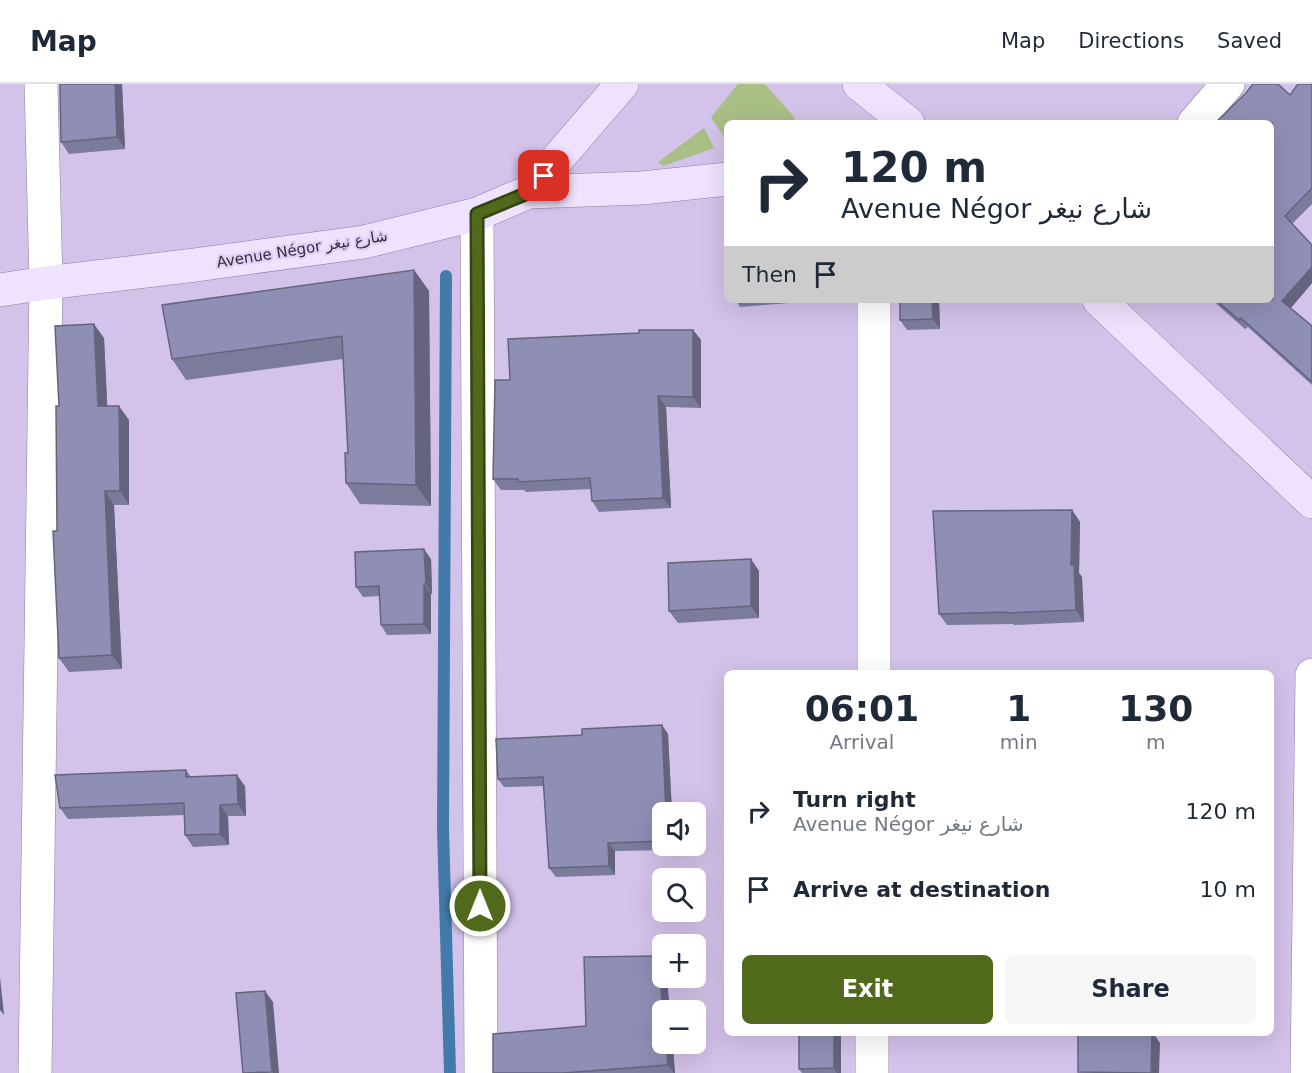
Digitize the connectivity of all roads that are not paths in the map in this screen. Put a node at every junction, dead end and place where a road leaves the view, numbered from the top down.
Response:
1 (41, 84) edge
2 (622, 84) edge
3 (859, 84) edge
4 (1228, 84) edge
5 (904, 120) edge
6 (1197, 120) edge
7 (724, 178) edge
8 (530, 192) junction
9 (477, 214) junction
10 (46, 283) junction
11 (0, 290) edge
12 (874, 303) edge
13 (1102, 303) edge
14 (1312, 502) edge
15 (874, 670) edge
16 (1312, 675) edge
17 (872, 1036) edge
18 (35, 1073) edge
19 (481, 1073) edge
20 (872, 1073) edge
21 (1307, 1073) edge

1 - 10 street
2 - 8 main road, Avenue Négor شارع نيغر
3 - 5 main road
4 - 6 street
7 - 8 main road
8 - 9 main road, Avenue Négor شارع نيغر
9 - 10 main road, Avenue Négor شارع نيغر
9 - 19 street
10 - 11 main road, Avenue Négor شارع نيغر
10 - 18 street
12 - 15 street
13 - 14 main road
16 - 21 street
17 - 20 street

